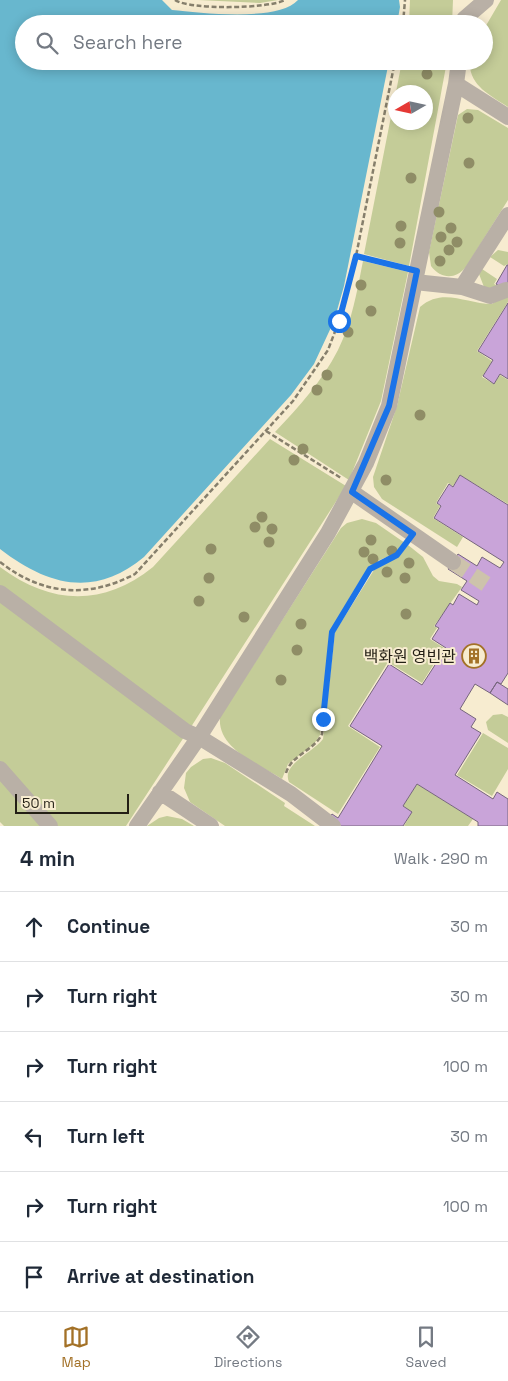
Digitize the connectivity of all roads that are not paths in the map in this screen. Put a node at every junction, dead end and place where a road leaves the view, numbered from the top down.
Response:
1 (466, 0) edge
2 (486, 0) edge
3 (465, 15) edge
4 (470, 15) edge
5 (458, 70) edge
6 (456, 84) junction
7 (508, 117) edge
8 (506, 224) edge
9 (416, 276) junction
10 (462, 288) junction
11 (506, 290) dead end
12 (353, 490) junction
13 (453, 562) tunnel mouth
14 (0, 593) edge
15 (199, 737) junction
16 (0, 769) edge
17 (160, 792) junction
18 (50, 826) edge
19 (138, 826) edge
20 (211, 826) edge
21 (333, 826) edge

1 - 3 street
2 - 4 street
5 - 6 street
6 - 7 street
6 - 9 street
8 - 10 street
9 - 10 street
9 - 12 street
10 - 11 street
12 - 13 street
12 - 15 street
14 - 15 street
15 - 17 street
15 - 21 street
16 - 18 street
17 - 19 street
17 - 20 street

